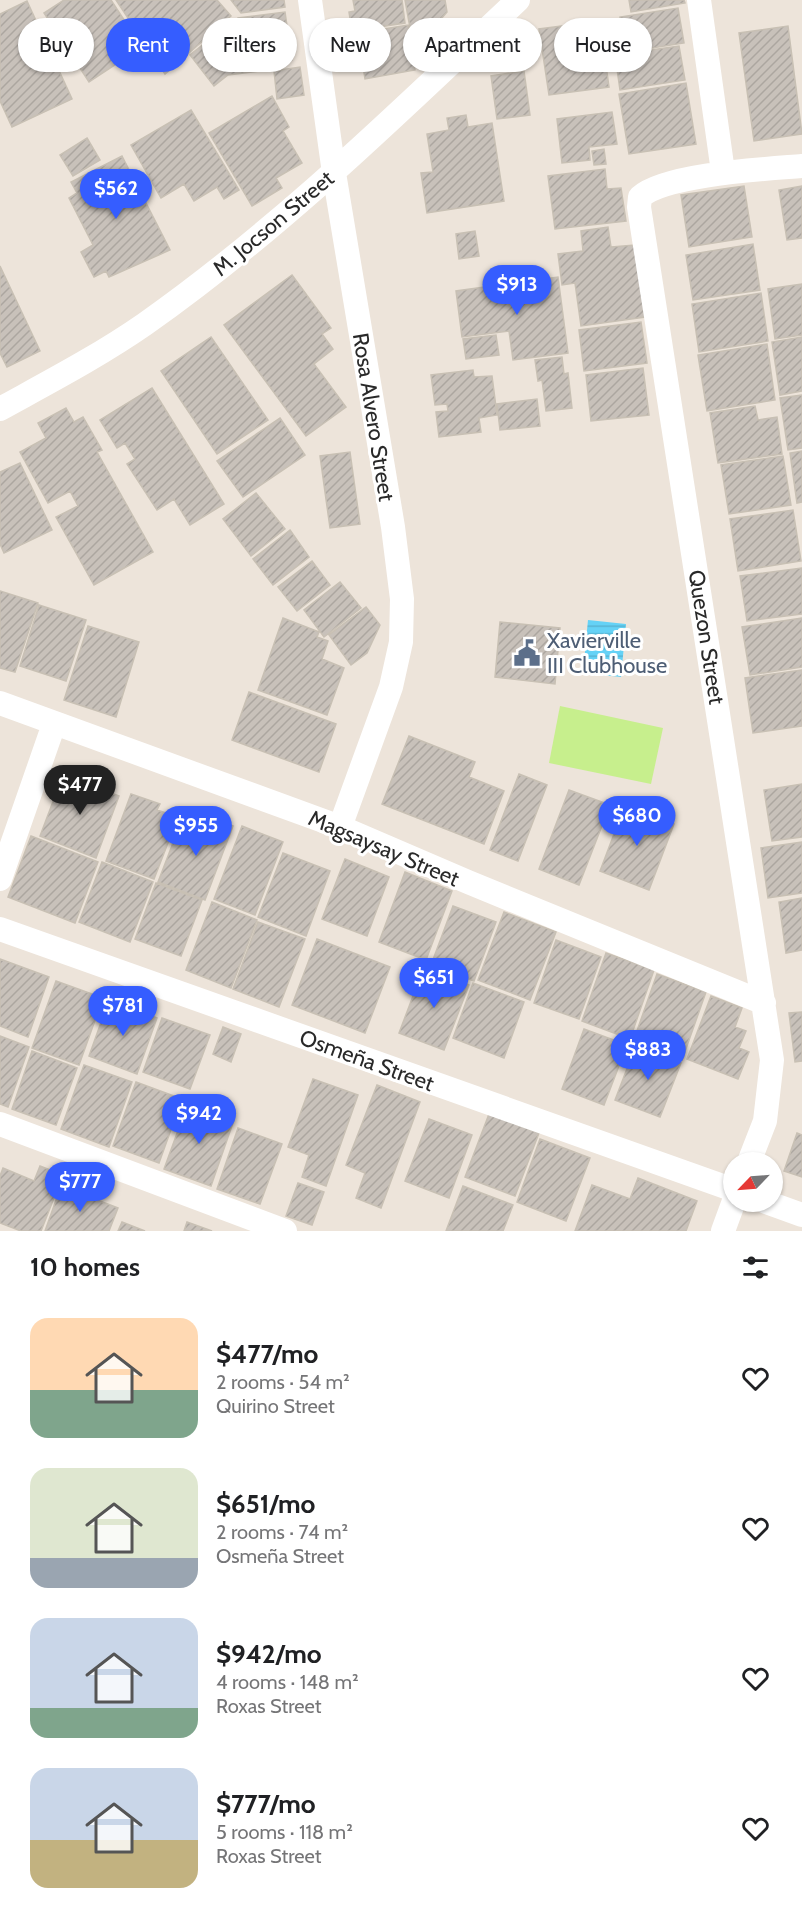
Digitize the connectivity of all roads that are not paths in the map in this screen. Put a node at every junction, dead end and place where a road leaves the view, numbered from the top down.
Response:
1 (310, 0) edge
2 (518, 0) edge
3 (699, 0) edge
4 (802, 166) edge
5 (723, 172) junction
6 (334, 173) junction
7 (0, 409) edge
8 (0, 703) edge
9 (54, 724) junction
10 (340, 827) junction
11 (0, 879) edge
12 (0, 929) edge
13 (764, 1003) junction
14 (0, 1124) edge
15 (752, 1152) edge
16 (723, 1186) edge
17 (783, 1208) edge
18 (730, 1212) edge
19 (802, 1215) edge
20 (285, 1231) edge
21 (723, 1231) edge

1 - 6 street, Rosa Alvero Street
2 - 6 street, M. Jocson Street
3 - 5 street
4 - 5 street, Quezon Street
5 - 13 street, Quezon Street
6 - 7 street, M. Jocson Street
6 - 10 street, Rosa Alvero Street
8 - 9 street, Magsaysay Street
9 - 10 street, Magsaysay Street
9 - 11 street
10 - 13 street, Magsaysay Street
12 - 16 street, Osmeña Street
13 - 15 street, Quezon Street
14 - 20 street
17 - 19 street
18 - 21 street

